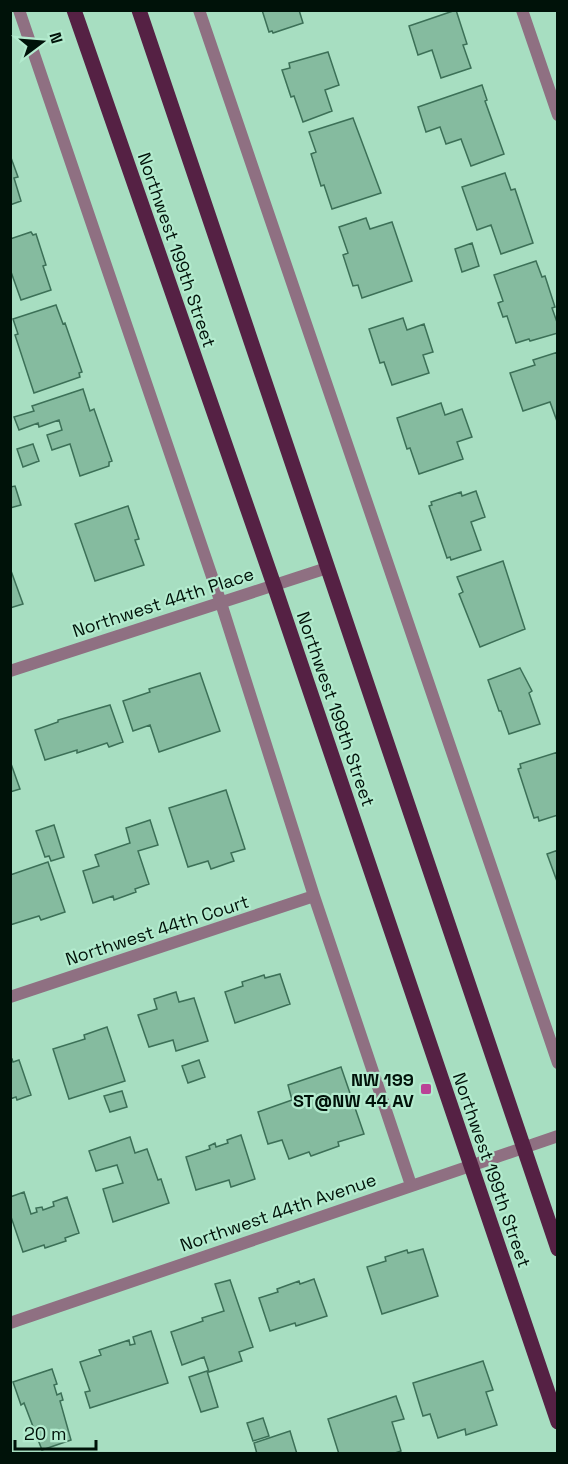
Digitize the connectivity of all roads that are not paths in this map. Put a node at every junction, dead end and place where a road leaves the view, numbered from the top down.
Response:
1 (19, 10) edge
2 (74, 10) edge
3 (139, 10) edge
4 (199, 10) edge
5 (522, 10) edge
6 (558, 115) edge
7 (327, 568) junction
8 (274, 585) junction
9 (221, 603) junction
10 (10, 671) edge
11 (314, 896) junction
12 (10, 997) edge
13 (558, 1064) edge
14 (558, 1136) edge
15 (524, 1148) junction
16 (470, 1165) junction
17 (411, 1185) junction
18 (558, 1249) edge
19 (10, 1323) edge
20 (558, 1422) edge

1 - 9 street
2 - 8 main road, Northwest 199th Street
3 - 7 main road, Northwest 199th Street
4 - 13 street
5 - 6 street
7 - 8 street, Northwest 44th Place
7 - 15 main road, Northwest 199th Street
8 - 9 street, Northwest 44th Place
8 - 16 main road, Northwest 199th Street
9 - 10 street, Northwest 44th Place
9 - 11 street
11 - 12 street, Northwest 44th Court
11 - 17 street
14 - 15 street, Northwest 44th Avenue
15 - 16 street, Northwest 44th Avenue
15 - 18 main road, Northwest 199th Street
16 - 17 street, Northwest 44th Avenue
16 - 20 main road, Northwest 199th Street
17 - 19 street, Northwest 44th Avenue

